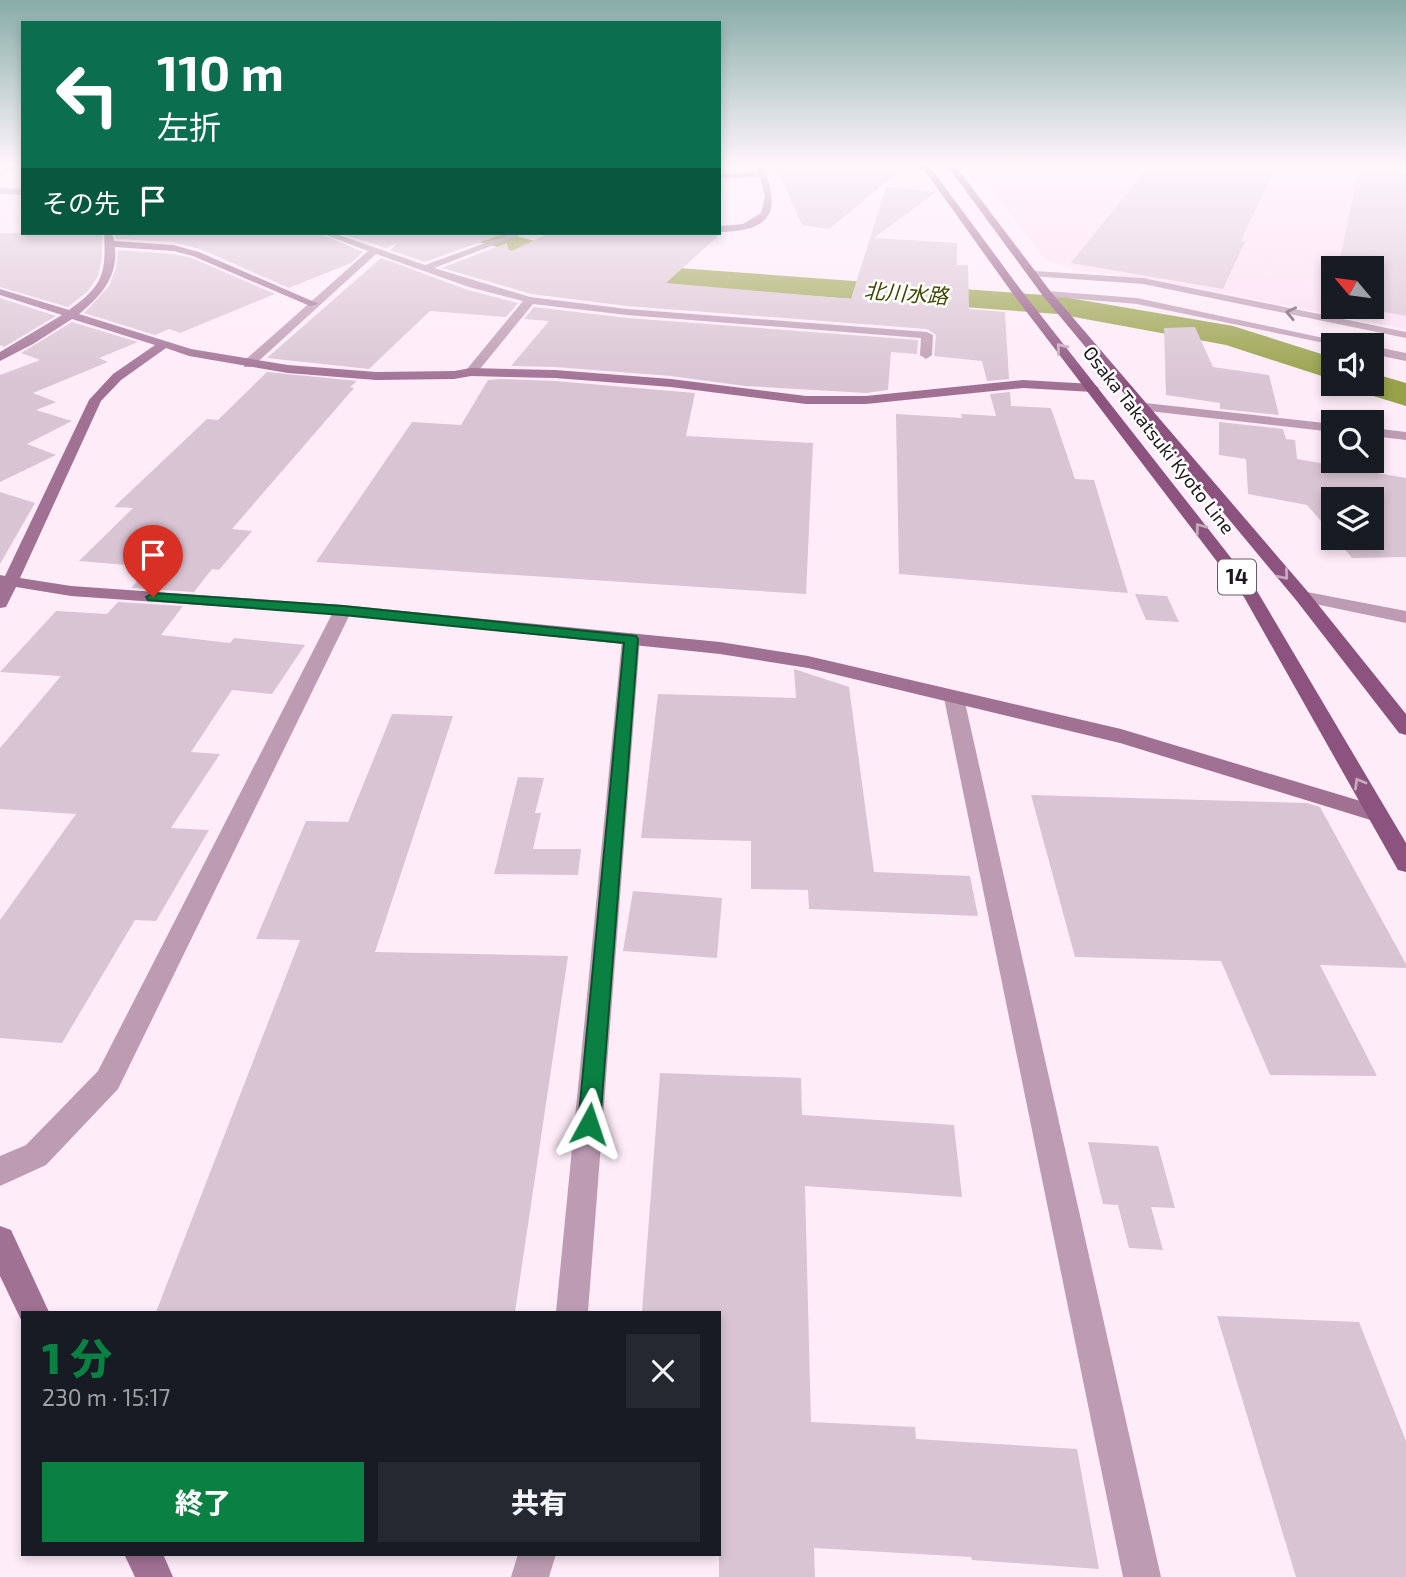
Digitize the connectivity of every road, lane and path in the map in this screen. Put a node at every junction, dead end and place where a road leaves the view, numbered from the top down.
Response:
1 (338, 238) edge
2 (507, 238) edge
3 (977, 238) edge
4 (1007, 238) edge
5 (108, 239) edge
6 (374, 251) junction
7 (425, 268) junction
8 (1035, 274) junction
9 (1, 293) edge
10 (1049, 296) junction
11 (530, 300) junction
12 (314, 304) junction
13 (71, 314) junction
14 (1365, 329) junction
15 (1406, 335) edge
16 (1321, 339) edge
17 (1406, 341) edge
18 (163, 345) junction
19 (1384, 352) edge
20 (926, 355) dead end
21 (0, 357) edge
22 (1406, 357) edge
23 (248, 364) junction
24 (471, 372) junction
25 (1093, 388) junction
26 (1145, 407) junction
27 (1321, 427) edge
28 (1384, 433) edge
29 (1406, 436) edge
30 (5, 581) edge
31 (1301, 596) junction
32 (0, 603) edge
33 (343, 610) junction
34 (1406, 617) edge
35 (631, 639) junction
36 (954, 698) junction
37 (1406, 728) edge
38 (1377, 814) junction
39 (1406, 863) edge
40 (0, 1171) edge
41 (0, 1241) edge
42 (33, 1311) edge
43 (572, 1311) edge
44 (144, 1556) edge
45 (536, 1556) edge
46 (154, 1577) edge
47 (530, 1577) edge
48 (1142, 1577) edge

1 - 6 street
2 - 7 street
25 -> 3 main road, Osaka Takatsuki Kyoto Line / 14
4 - 8 main road, Osaka Takatsuki Kyoto Line / 14
5 - 12 street
5 - 13 street
6 - 7 street
6 - 12 street
7 - 11 street
8 - 10 main road, Osaka Takatsuki Kyoto Line / 14
14 -> 8 street
9 - 13 street
10 - 16 street
10 - 26 main road, Osaka Takatsuki Kyoto Line / 14
11 - 20 street
11 - 24 street
12 - 23 street
13 - 18 street
13 - 21 street
14 - 15 street
14 - 17 street
18 - 23 street
18 - 30 street
19 - 22 street
23 - 24 street
24 - 25 street
38 -> 25 main road, Osaka Takatsuki Kyoto Line / 14
26 - 27 street
26 -> 31 main road, Osaka Takatsuki Kyoto Line / 14
28 - 29 street
30 - 32 street
30 - 33 street
31 - 34 street
31 - 37 main road, Osaka Takatsuki Kyoto Line / 14
33 - 35 street
33 - 40 street
35 - 36 street
35 - 43 street
36 - 38 street
36 - 48 street
38 - 39 main road, Osaka Takatsuki Kyoto Line / 14
41 - 42 street
44 - 46 street
45 - 47 street

